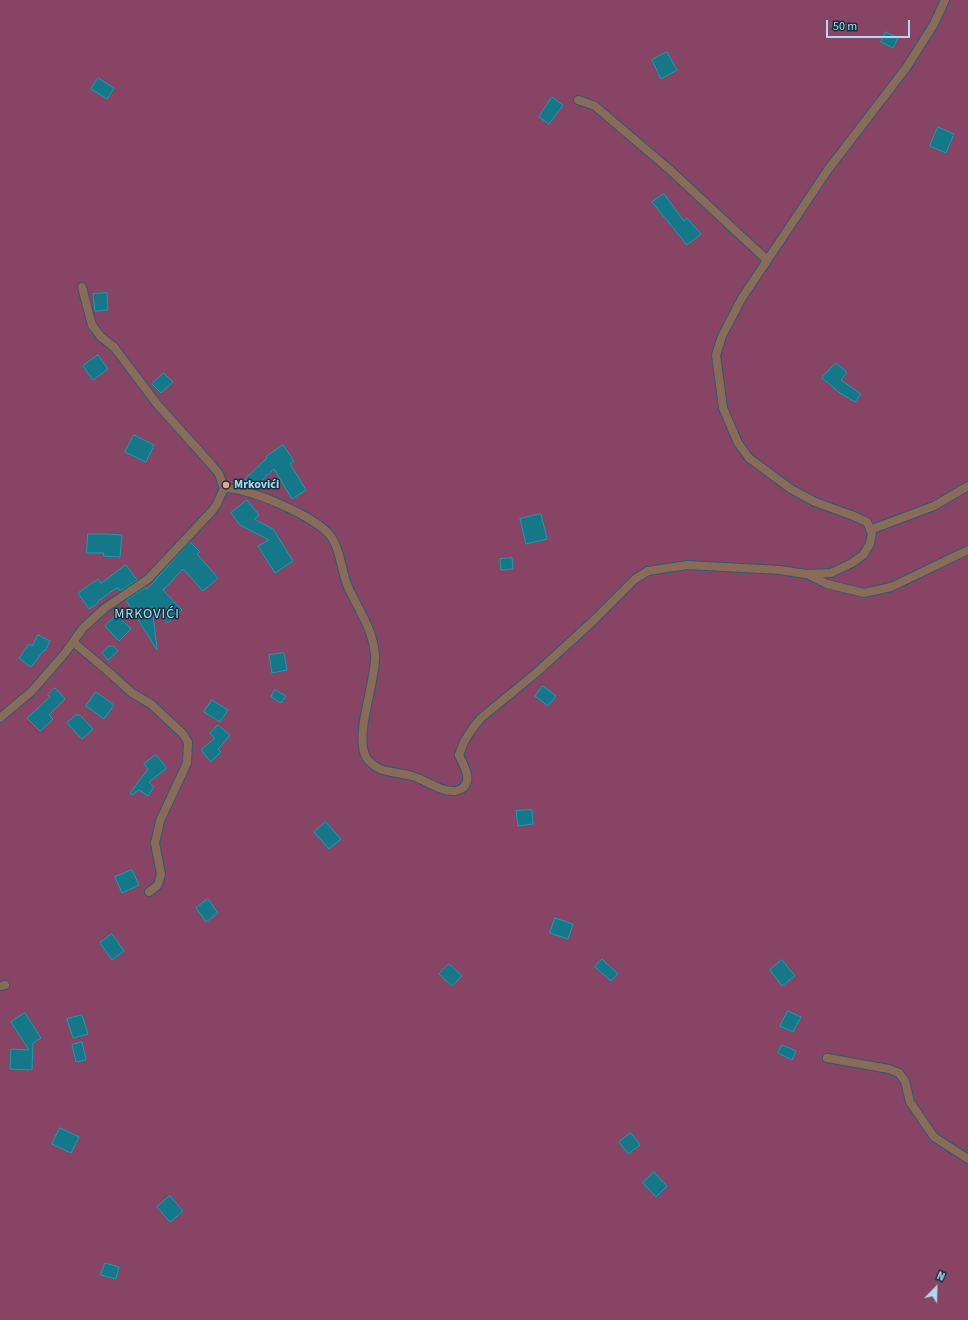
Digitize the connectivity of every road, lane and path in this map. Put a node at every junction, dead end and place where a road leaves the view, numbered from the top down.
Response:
1 (945, 0) edge
2 (578, 100) dead end
3 (768, 260) junction
4 (82, 287) dead end
5 (968, 486) edge
6 (224, 488) junction
7 (870, 530) junction
8 (968, 550) edge
9 (806, 574) junction
10 (73, 642) junction
11 (0, 718) edge
12 (149, 892) dead end
13 (827, 1058) dead end
14 (968, 1159) edge

1 - 3 street
2 - 3 street
3 - 7 street
4 - 6 street
5 - 7 street
6 - 9 street
6 - 10 street
7 - 9 street
8 - 9 street
10 - 11 street
10 - 12 street
13 - 14 street

